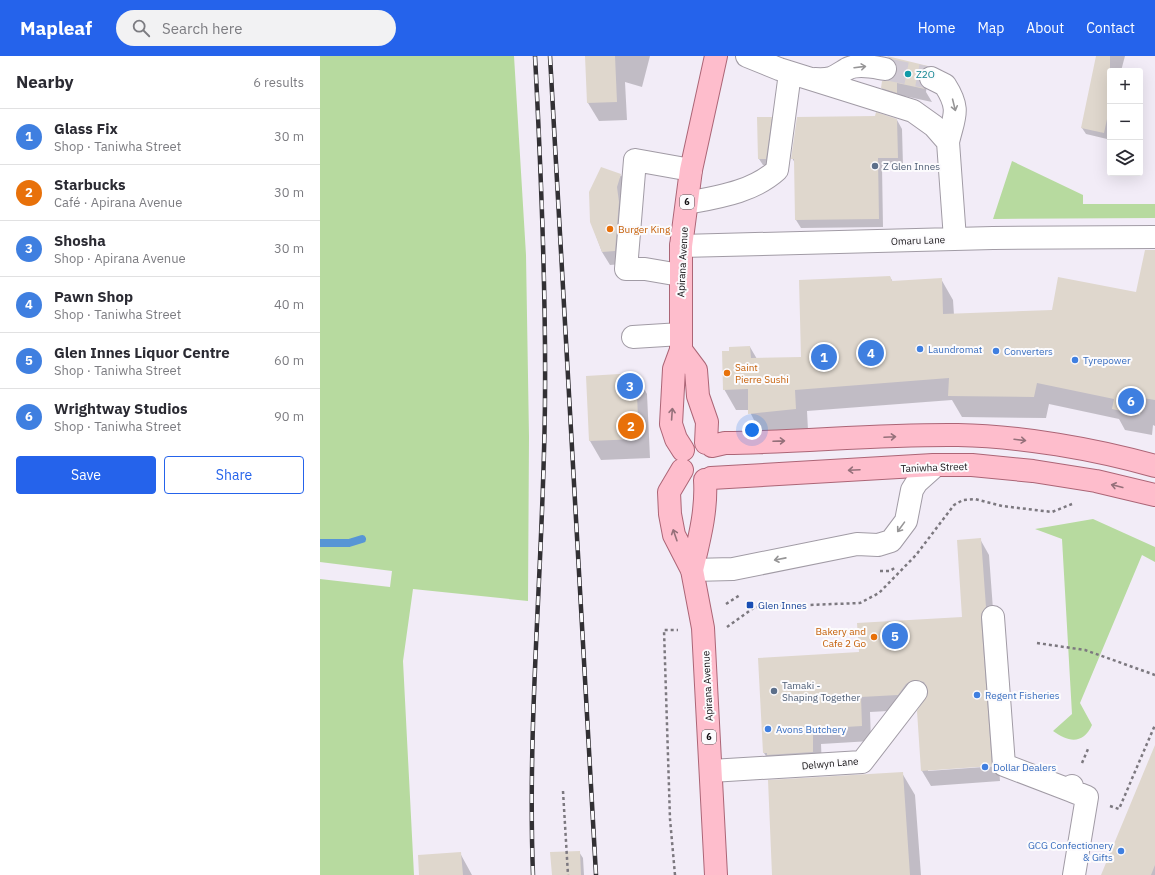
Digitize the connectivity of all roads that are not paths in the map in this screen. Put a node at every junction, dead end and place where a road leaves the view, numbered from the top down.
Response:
1 (716, 56) edge
2 (747, 56) edge
3 (885, 69) tunnel mouth
4 (800, 76) junction
5 (931, 78) tunnel mouth
6 (948, 142) junction
7 (691, 170) junction
8 (687, 203) junction
9 (1155, 237) edge
10 (954, 239) junction
11 (681, 246) junction
12 (680, 275) junction
13 (633, 337) dead end
14 (681, 342) junction
15 (851, 439) junction
16 (709, 444) junction
17 (682, 460) junction
18 (936, 465) junction
19 (1155, 466) edge
20 (893, 469) junction
21 (708, 479) junction
22 (912, 490) junction
23 (1155, 495) edge
24 (692, 570) junction
25 (992, 617) dead end
26 (916, 692) dead end
27 (710, 771) junction
28 (716, 875) edge
29 (1074, 875) edge

1 - 7 main road, Apirana Avenue / 6
2 - 4 street
4 -> 3 street
4 - 6 street
4 - 8 street
5 -> 6 street
6 - 10 street
7 - 8 main road, Apirana Avenue / 6
7 - 12 street
8 - 11 main road, Apirana Avenue / 6
9 - 10 street, Omaru Lane
10 - 11 street, Omaru Lane
11 - 12 main road, Apirana Avenue / 6
12 - 14 main road, Apirana Avenue / 6
13 - 14 street
14 - 16 main road
17 -> 14 main road, Apirana Avenue / 6
16 -> 15 main road
15 -> 19 main road
15 - 20 main road
16 - 17 main road
16 - 21 main road
17 - 21 main road
24 -> 17 main road, Apirana Avenue / 6
18 - 20 main road, Taniwha Street
18 - 22 street
23 -> 18 main road, Taniwha Street
20 -> 21 main road, Taniwha Street
20 - 22 street
21 - 24 main road, Apirana Avenue / 6
22 -> 24 street
24 - 27 main road, Apirana Avenue / 6
25 - 29 street
26 - 27 street, Delwyn Lane
27 - 28 main road, Apirana Avenue / 6

